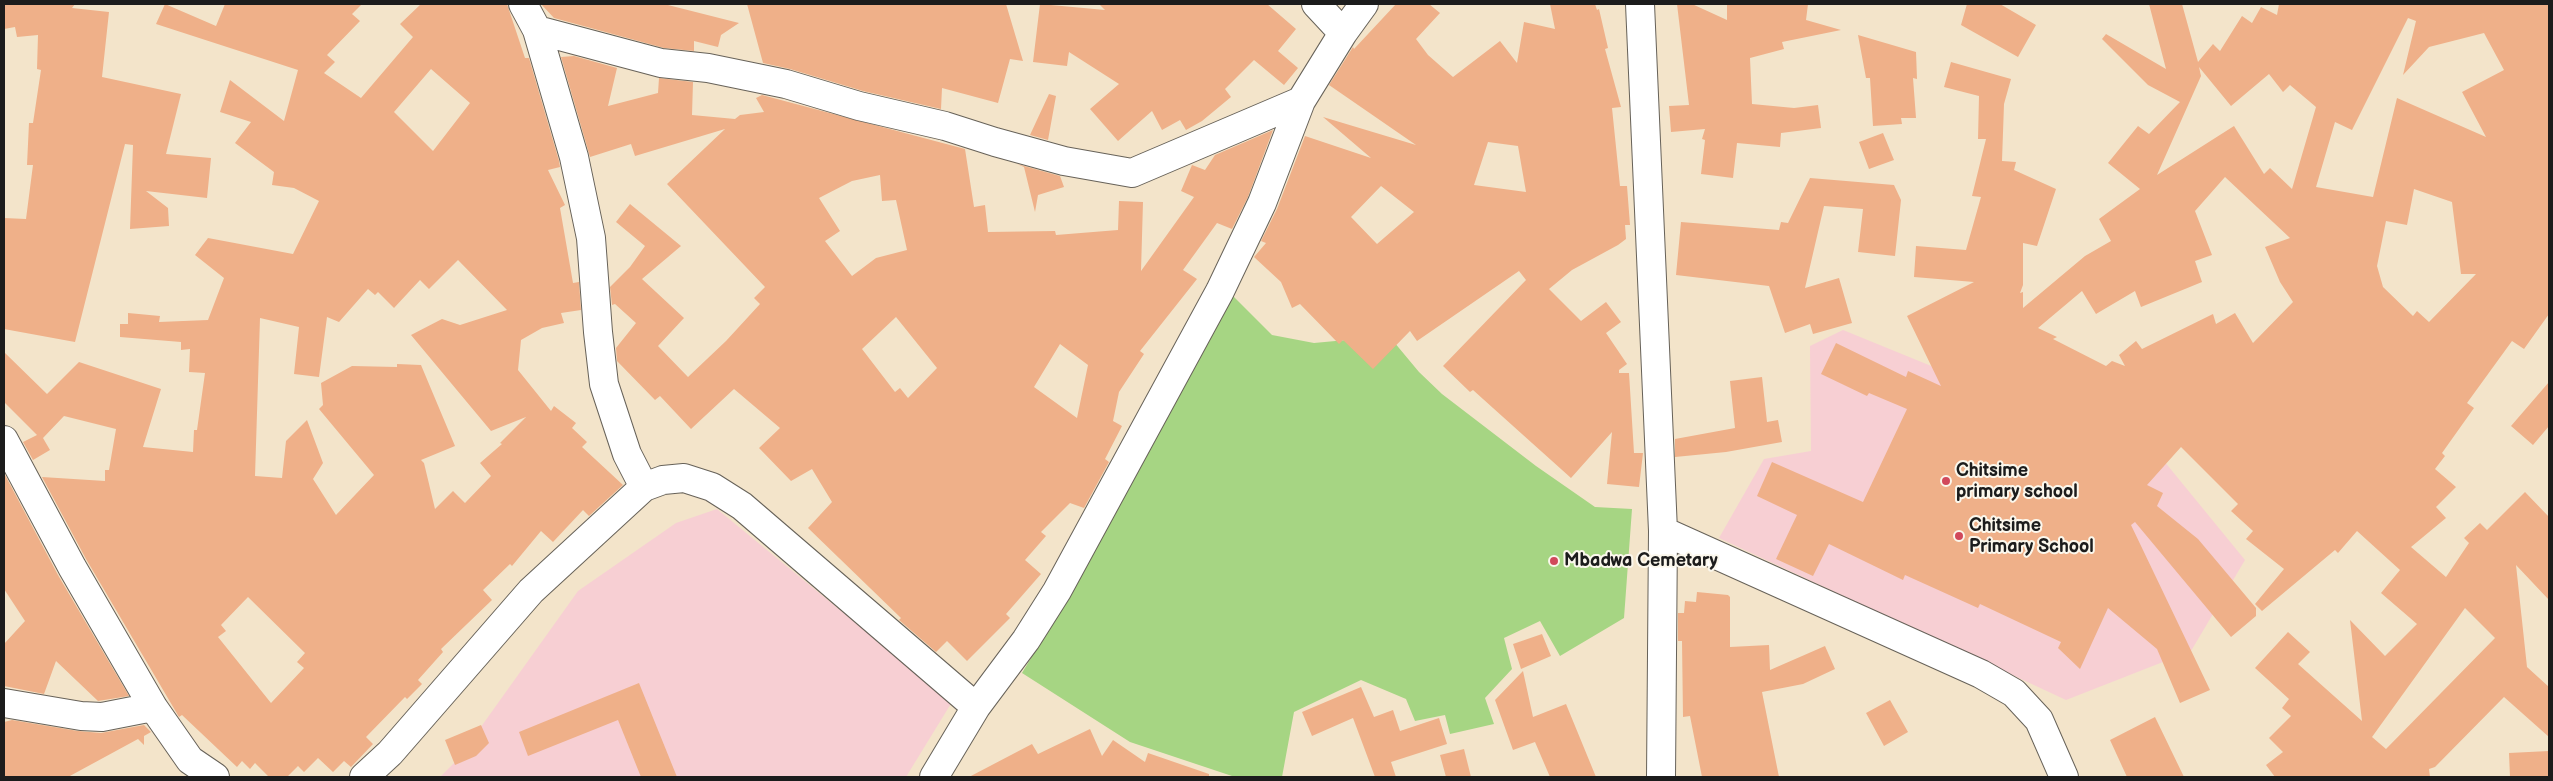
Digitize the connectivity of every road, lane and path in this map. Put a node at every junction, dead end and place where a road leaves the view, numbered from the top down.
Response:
1 (523, 4) edge
2 (1316, 4) edge
3 (1364, 4) edge
4 (1640, 4) edge
5 (537, 30) junction
6 (1343, 33) junction
7 (1301, 101) junction
8 (4, 440) edge
9 (644, 487) junction
10 (1663, 532) junction
11 (4, 703) edge
12 (153, 707) junction
13 (976, 707) junction
14 (215, 777) edge
15 (364, 777) edge
16 (934, 777) edge
17 (1661, 777) edge
18 (2064, 777) edge

1 - 5 street
2 - 6 street
3 - 6 street
4 - 10 street
5 - 7 street
5 - 9 street
6 - 7 street
7 - 13 street
8 - 12 street
9 - 13 street
9 - 15 street
10 - 17 street
10 - 18 street
11 - 12 street
12 - 14 street
13 - 16 street

